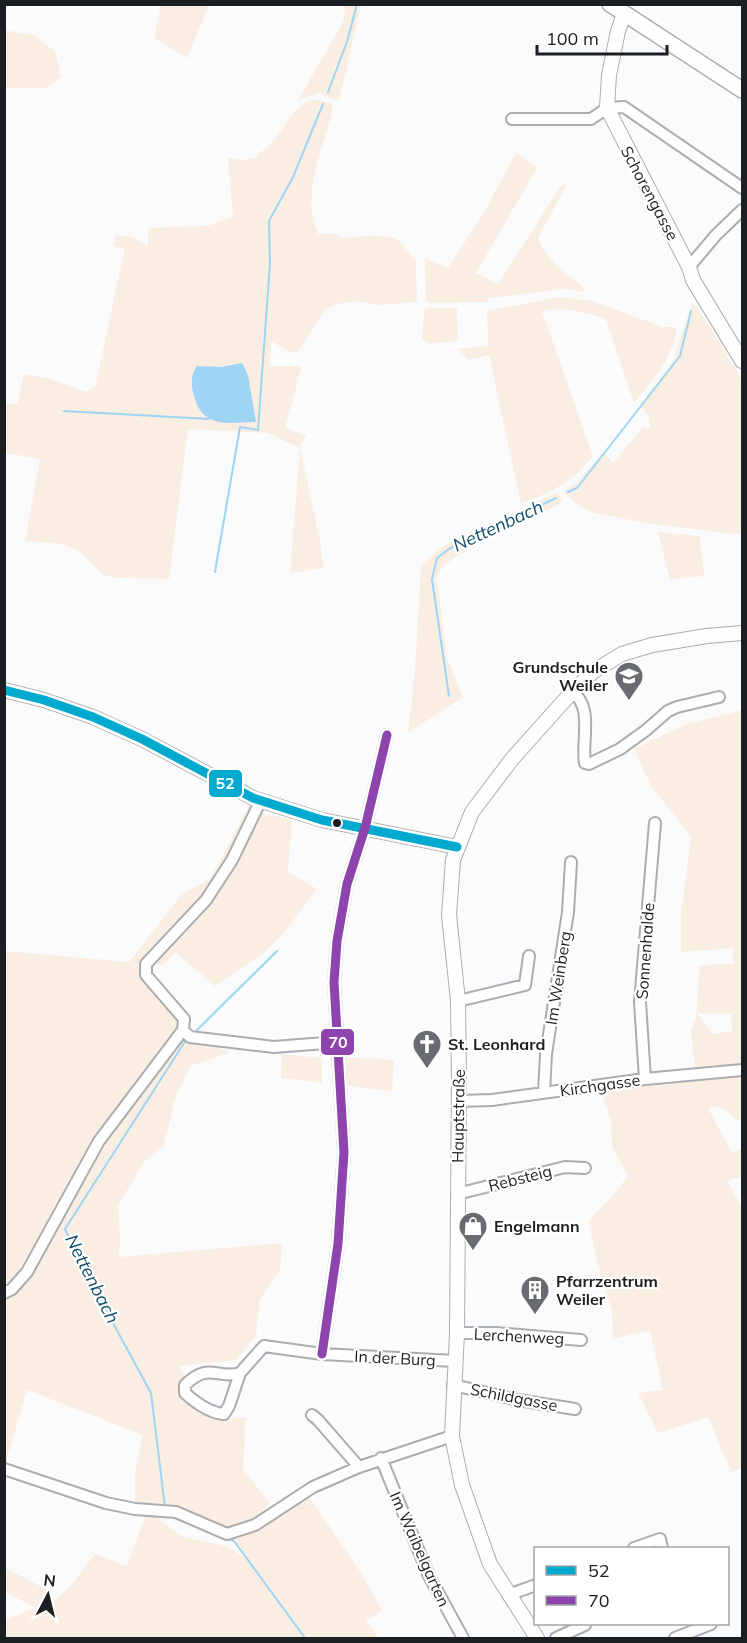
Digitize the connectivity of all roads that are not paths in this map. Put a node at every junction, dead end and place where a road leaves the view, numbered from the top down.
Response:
1 (610, 4) edge
2 (627, 9) edge
3 (742, 90) edge
4 (607, 108) junction
5 (512, 119) dead end
6 (742, 188) edge
7 (742, 210) edge
8 (689, 267) junction
9 (742, 360) edge
10 (742, 633) edge
11 (4, 690) edge
12 (572, 692) junction
13 (719, 697) dead end
14 (387, 735) dead end
15 (261, 800) junction
16 (655, 823) dead end
17 (365, 828) junction
18 (457, 847) junction
19 (571, 862) dead end
20 (529, 956) dead end
21 (458, 1000) junction
22 (183, 1030) junction
23 (338, 1042) junction
24 (742, 1070) edge
25 (645, 1079) junction
26 (544, 1093) junction
27 (459, 1101) junction
28 (585, 1168) dead end
29 (457, 1194) junction
30 (4, 1293) edge
31 (457, 1333) junction
32 (580, 1340) dead end
33 (322, 1354) junction
34 (455, 1361) junction
35 (240, 1373) junction
36 (453, 1384) junction
37 (575, 1409) dead end
38 (312, 1415) dead end
39 (452, 1436) junction
40 (381, 1458) junction
41 (360, 1467) junction
42 (4, 1469) edge
43 (637, 1547) edge
44 (663, 1547) edge
45 (534, 1586) edge
46 (508, 1595) junction
47 (585, 1625) edge
48 (704, 1625) edge
49 (681, 1632) edge
50 (463, 1638) edge
51 (537, 1638) edge
52 (556, 1638) edge

1 - 2 main road
2 - 3 main road
2 - 4 street
4 - 5 street
4 - 6 street
4 - 8 street, Schorengasse
7 - 8 street
8 - 9 street, Schorengasse
10 - 12 street, Hauptstraße
11 - 15 street
12 - 13 street
12 - 18 street, Hauptstraße
14 - 17 street
15 - 17 street
15 - 22 street
16 - 25 street, Sonnenhalde
17 - 18 street
17 - 23 street
18 - 21 street, Hauptstraße
19 - 26 street, Im Weinberg
20 - 21 street
21 - 27 street, Hauptstraße
22 - 23 street
22 - 30 street
23 - 33 street
24 - 25 street, Kirchgasse
25 - 26 street, Kirchgasse
26 - 27 street, Kirchgasse
27 - 29 street, Hauptstraße
28 - 29 street, Rebsteig
29 - 31 street, Hauptstraße
31 - 32 street, Lerchenweg
31 - 34 street, Hauptstraße
33 - 34 street, In der Burg
33 - 35 street, In der Burg
34 - 36 street, Hauptstraße
35 - 35 street, In der Burg
36 - 37 street, Schildgasse
36 - 39 street, Hauptstraße
38 - 41 street
39 - 40 street
39 - 46 street, Hauptstraße
40 - 41 street
40 - 50 street, Im Waibelgarten
41 - 42 street
43 - 44 street
45 - 46 street
46 - 51 street, Hauptstraße
47 - 52 street
48 - 49 street

